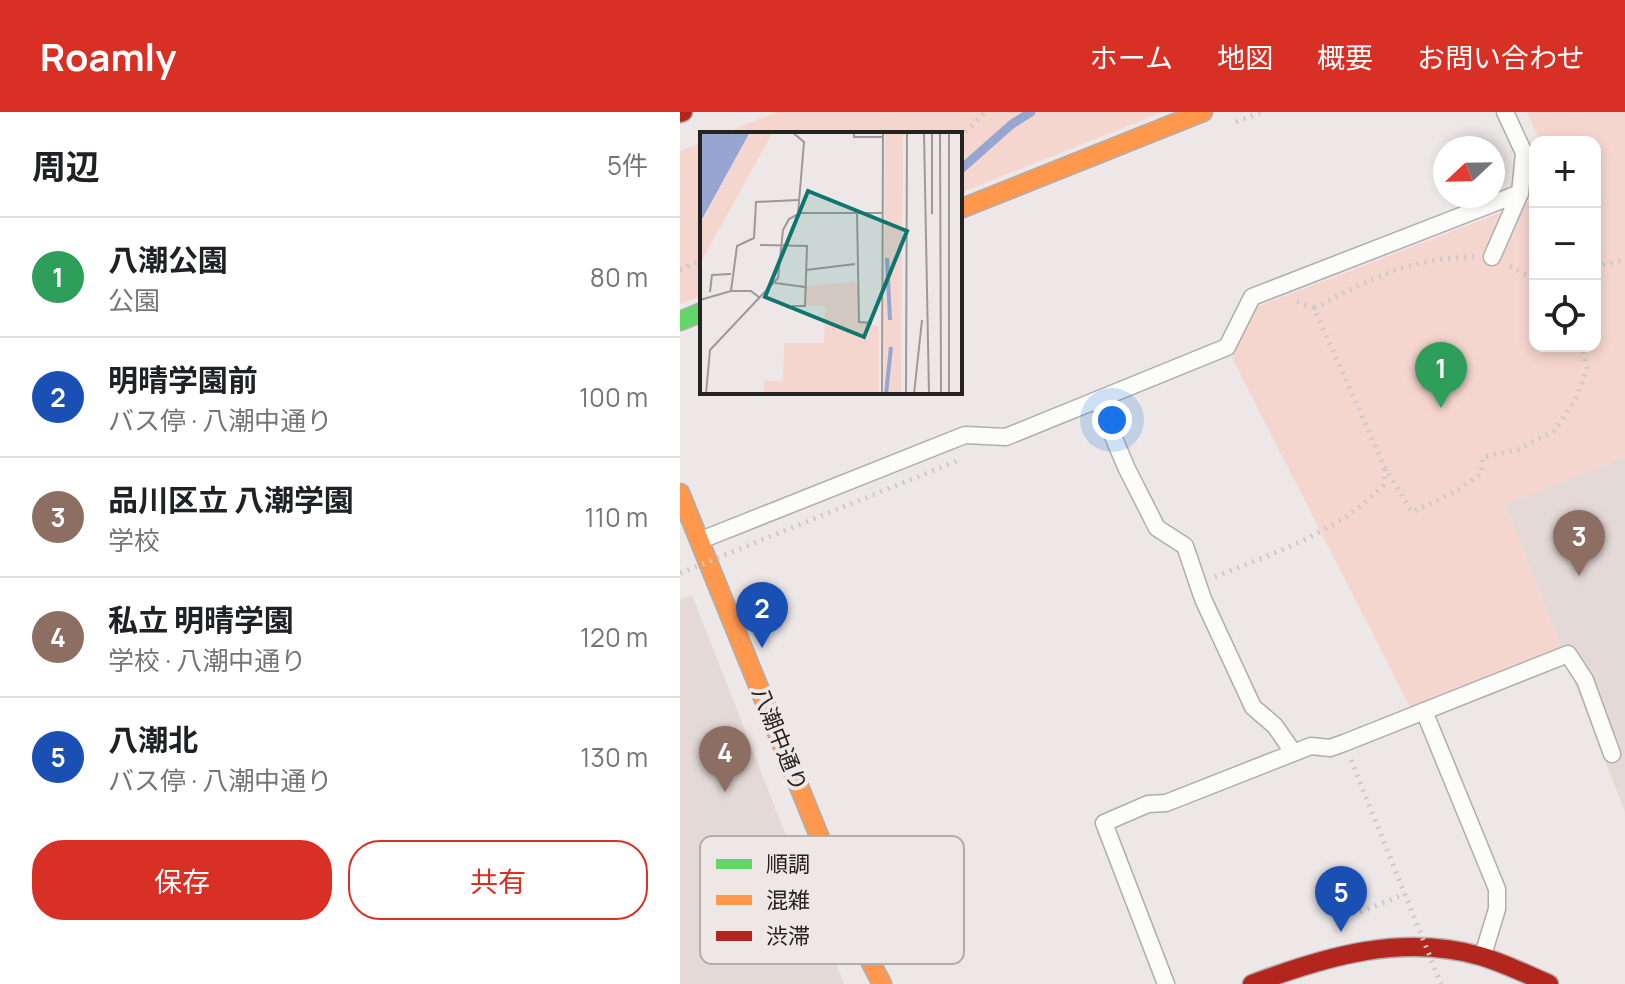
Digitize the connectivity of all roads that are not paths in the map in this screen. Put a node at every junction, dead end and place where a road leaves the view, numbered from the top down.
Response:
1 (1203, 112) edge
2 (1505, 112) edge
3 (1520, 193) junction
4 (962, 208) edge
5 (1492, 257) road end
6 (700, 313) edge
7 (680, 321) edge
8 (1098, 401) junction
9 (680, 493) edge
10 (699, 551) junction
11 (1424, 711) junction
12 (1293, 752) junction
13 (1612, 754) dead end
14 (818, 836) edge
15 (1483, 957) junction
16 (872, 964) edge
17 (882, 984) edge
18 (1166, 984) edge
19 (1252, 984) edge
20 (1549, 984) edge

1 - 4 street
2 - 3 lane
3 - 5 lane
3 - 8 lane
6 - 7 street
8 - 10 lane
8 - 12 lane
9 - 10 street, 八潮中通り
10 - 14 street, 八潮中通り
11 - 12 lane
11 - 13 lane
11 - 15 lane
12 - 18 lane
15 - 19 street
15 - 20 street
16 - 17 street, 八潮中通り

